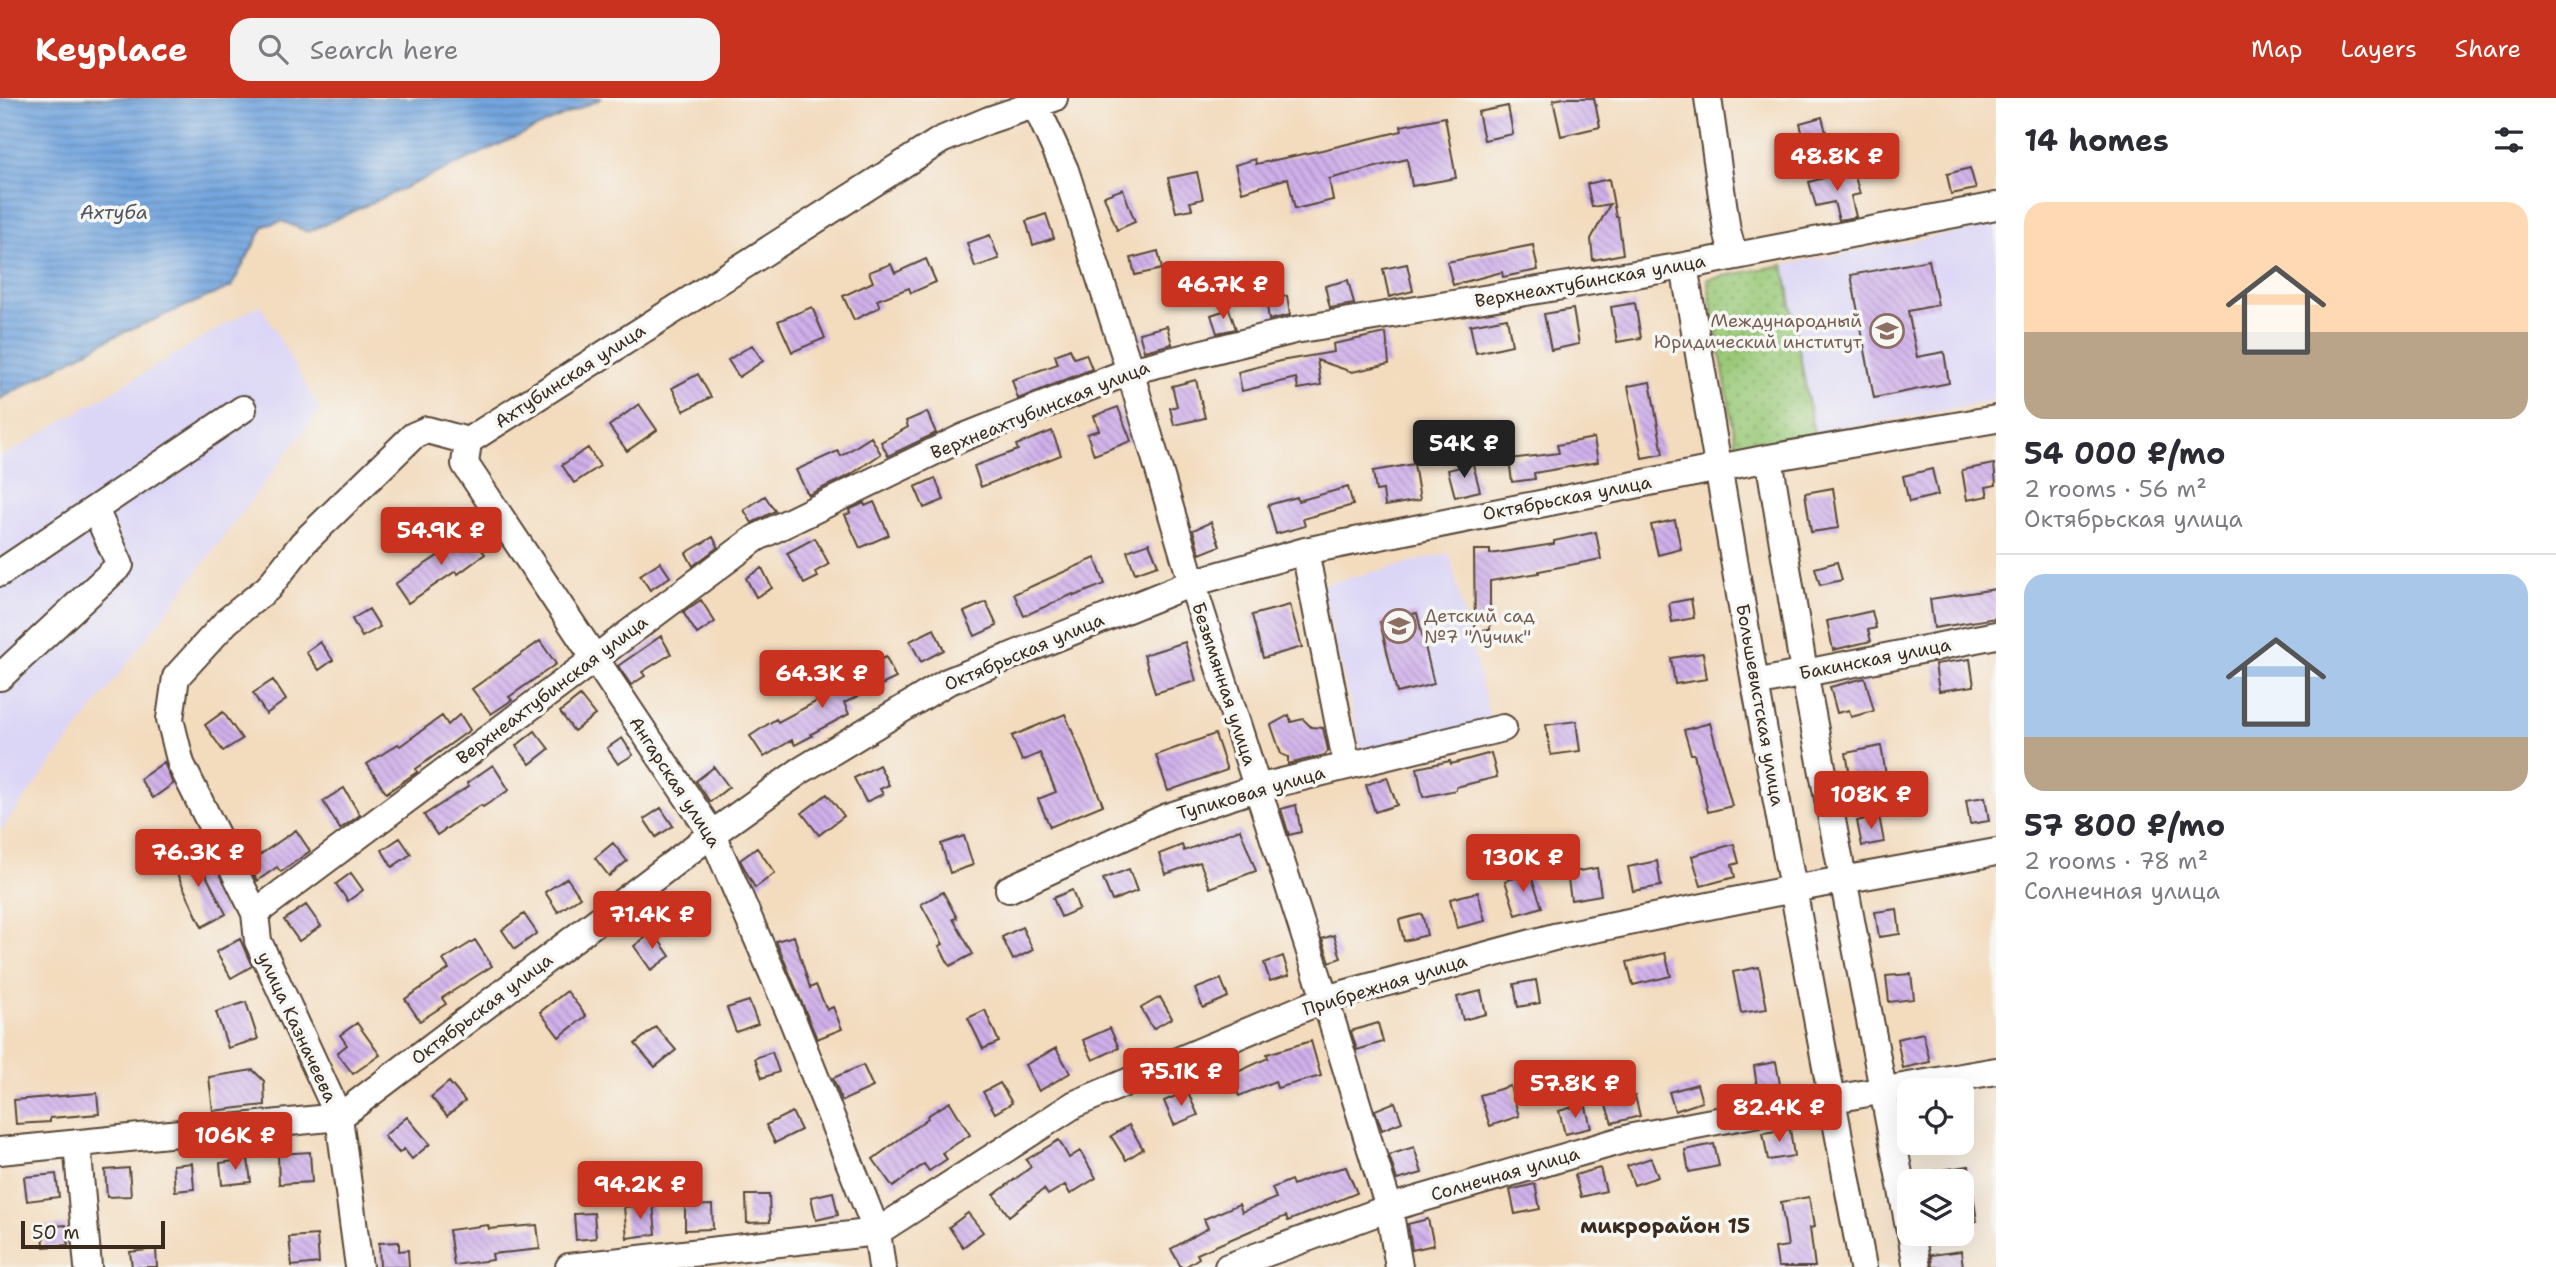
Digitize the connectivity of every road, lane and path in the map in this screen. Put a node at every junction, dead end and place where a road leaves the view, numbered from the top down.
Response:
1 (1708, 98) edge
2 (1045, 102) edge
3 (1996, 206) edge
4 (1734, 256) junction
5 (1684, 265) junction
6 (1130, 370) junction
7 (243, 409) dead end
8 (1996, 419) edge
9 (468, 441) junction
10 (1769, 458) junction
11 (1719, 468) junction
12 (95, 509) junction
13 (1305, 551) junction
14 (0, 573) edge
15 (1192, 583) junction
16 (1996, 635) edge
17 (593, 659) junction
18 (1804, 673) junction
19 (0, 677) edge
20 (1755, 683) junction
21 (1503, 728) dead end
22 (1346, 765) junction
23 (1257, 788) junction
24 (712, 834) junction
25 (1996, 852) edge
26 (1845, 879) junction
27 (1009, 889) dead end
28 (1793, 889) junction
29 (255, 913) junction
30 (1325, 999) junction
31 (1996, 1071) edge
32 (1883, 1090) junction
33 (1833, 1099) junction
34 (339, 1117) junction
35 (77, 1143) junction
36 (0, 1151) edge
37 (1898, 1169) edge
38 (1389, 1208) junction
39 (877, 1232) junction
40 (1913, 1246) edge
41 (88, 1267) edge
42 (359, 1267) edge
43 (569, 1267) edge
44 (882, 1267) edge
45 (1228, 1267) edge
46 (1399, 1267) edge
47 (1863, 1267) edge
48 (1917, 1267) edge

1 - 4 street
2 - 6 street, Безымянная улица
2 - 9 street, Ахтубинская улица
3 - 4 street, Верхнеахтубинская улица
4 - 5 street, Верхнеахтубинская улица
5 - 6 street, Верхнеахтубинская улица
5 - 11 street, Большевистская улица
6 - 15 street, Безымянная улица
6 - 17 street, Верхнеахтубинская улица
7 - 12 street
8 - 10 street, Октябрьская улица
9 - 17 street, Ангарская улица
9 - 29 street, улица Казначеева
10 - 11 street, Октябрьская улица
10 - 18 street
11 - 13 street, Октябрьская улица
11 - 20 street, Большевистская улица
12 - 14 street
12 - 19 street
13 - 15 street, Октябрьская улица
13 - 22 street
15 - 23 street, Безымянная улица
15 - 24 street, Октябрьская улица
16 - 18 street, Бакинская улица
17 - 24 street, Ангарская улица
17 - 29 street, Верхнеахтубинская улица
18 - 20 street, Бакинская улица
18 - 26 street
20 - 28 street, Большевистская улица
21 - 22 street, Тупиковая улица
22 - 23 street, Тупиковая улица
23 - 27 street, Тупиковая улица
23 - 30 street, Безымянная улица
24 - 34 street, Октябрьская улица
24 - 39 street, Ангарская улица
25 - 26 street, Прибрежная улица
26 - 28 street, Прибрежная улица
26 - 32 street
28 - 30 street, Прибрежная улица
28 - 33 street, Большевистская улица
29 - 34 street, улица Казначеева
30 - 38 street, Безымянная улица
30 - 39 street, Прибрежная улица
31 - 32 street, Солнечная улица
32 - 33 street, Солнечная улица
32 - 37 street
33 - 38 street, Солнечная улица
33 - 47 street, Большевистская улица
34 - 35 street
34 - 42 street, улица Казначеева
35 - 36 street
35 - 41 street
38 - 45 street, Солнечная улица
38 - 46 street, Безымянная улица
39 - 43 street, Прибрежная улица
39 - 44 street, Ангарская улица
40 - 48 street

